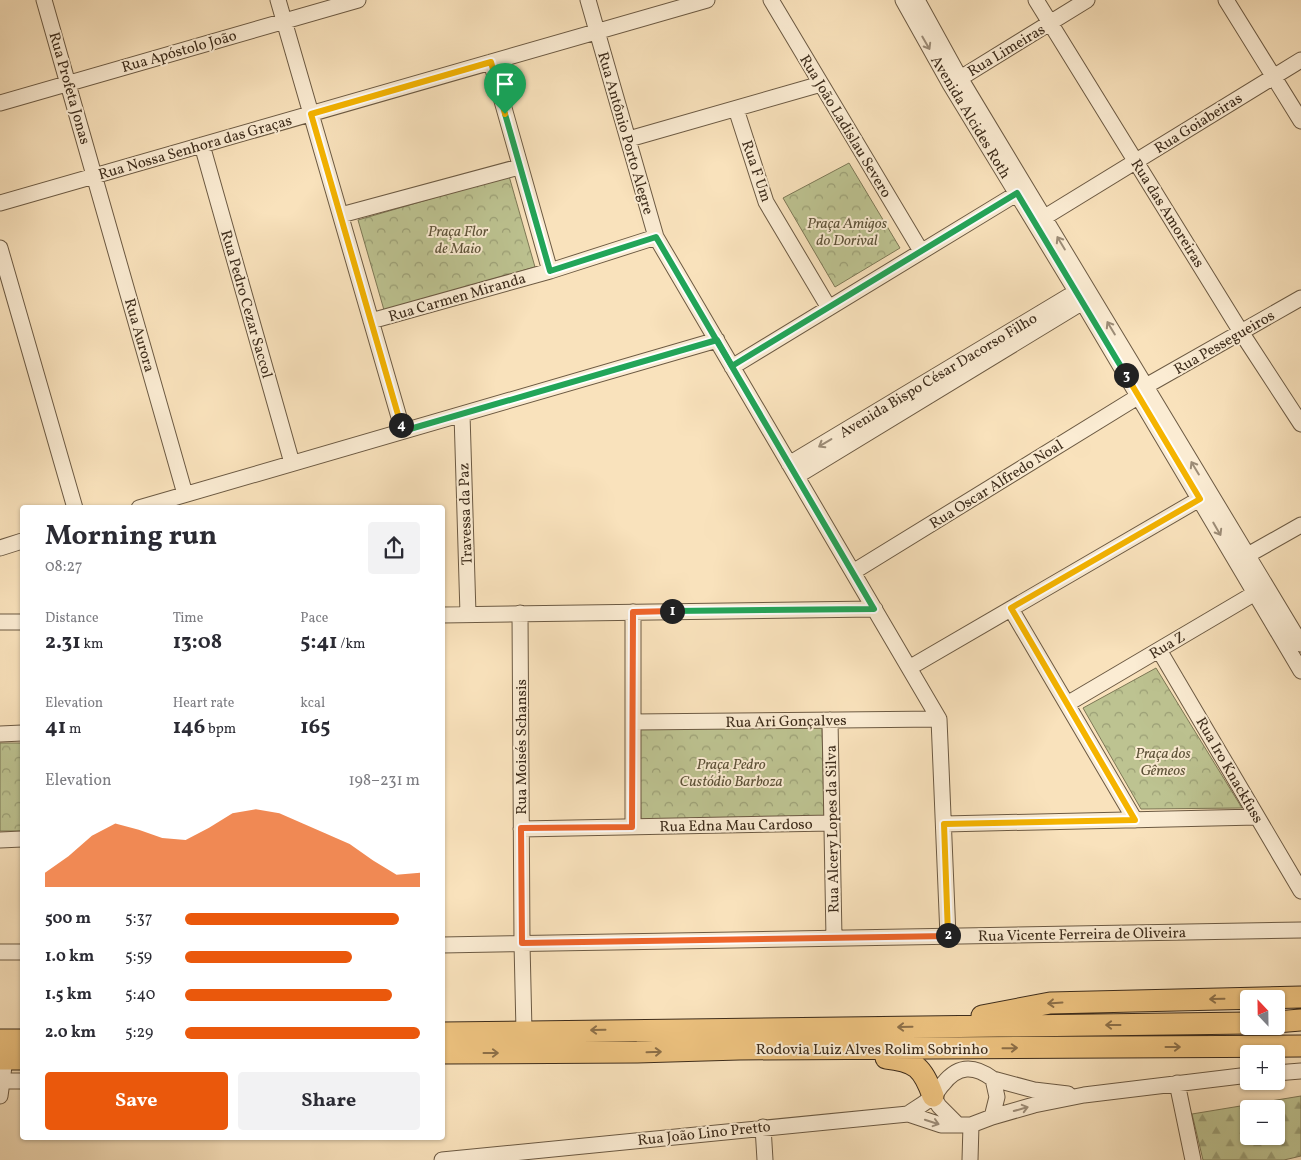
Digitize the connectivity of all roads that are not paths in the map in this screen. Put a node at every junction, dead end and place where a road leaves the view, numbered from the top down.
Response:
1 (44, 0) edge
2 (278, 0) edge
3 (358, 0) edge
4 (588, 0) edge
5 (706, 0) edge
6 (771, 0) edge
7 (903, 0) edge
8 (917, 0) edge
9 (1036, 0) edge
10 (1087, 0) edge
11 (1226, 0) edge
12 (284, 21) junction
13 (1050, 23) junction
14 (597, 32) junction
15 (1301, 60) edge
16 (491, 62) junction
17 (1273, 76) junction
18 (955, 81) junction
19 (69, 83) junction
20 (820, 84) junction
21 (0, 103) edge
22 (736, 109) junction
23 (311, 114) junction
24 (1301, 121) edge
25 (629, 140) junction
26 (202, 145) junction
27 (1136, 161) junction
28 (519, 167) junction
29 (96, 176) junction
30 (1022, 190) junction
31 (0, 204) edge
32 (341, 216) junction
33 (1045, 217) junction
34 (656, 237) junction
35 (0, 248) edge
36 (921, 251) junction
37 (550, 271) junction
38 (1084, 293) junction
39 (1301, 298) edge
40 (829, 308) junction
41 (371, 321) junction
42 (1242, 332) junction
43 (717, 340) junction
44 (732, 366) junction
45 (1143, 391) junction
46 (462, 414) junction
47 (1301, 424) edge
48 (403, 431) junction
49 (292, 463) junction
50 (793, 470) junction
51 (185, 494) junction
52 (1205, 496) junction
53 (74, 505) edge
54 (149, 505) edge
55 (1301, 525) edge
56 (20, 542) edge
57 (0, 548) edge
58 (1241, 558) junction
59 (853, 572) junction
60 (1260, 590) junction
61 (1011, 608) junction
62 (874, 609) junction
63 (633, 612) junction
64 (520, 613) junction
65 (468, 614) junction
66 (445, 615) edge
67 (0, 622) edge
68 (20, 622) edge
69 (1301, 644) edge
70 (1159, 650) junction
71 (909, 668) junction
72 (1301, 671) edge
73 (1067, 704) junction
74 (939, 719) junction
75 (830, 720) junction
76 (632, 722) junction
77 (0, 734) edge
78 (20, 734) edge
79 (1257, 817) junction
80 (1135, 820) junction
81 (832, 823) junction
82 (944, 824) junction
83 (632, 827) junction
84 (521, 828) junction
85 (20, 839) edge
86 (0, 840) edge
87 (1301, 891) edge
88 (1301, 930) edge
89 (948, 936) junction
90 (834, 938) junction
91 (522, 943) junction
92 (445, 945) edge
93 (0, 952) edge
94 (20, 952) edge
95 (1301, 997) edge
96 (1301, 1020) edge
97 (1285, 1021) edge
98 (1240, 1023) edge
99 (954, 1026) junction
100 (524, 1031) junction
101 (445, 1033) edge
102 (20, 1042) edge
103 (1301, 1046) edge
104 (839, 1049) junction
105 (445, 1053) edge
106 (7, 1054) edge
107 (1301, 1071) edge
108 (1285, 1072) edge
109 (1240, 1076) edge
110 (993, 1079) junction
111 (20, 1080) edge
112 (2, 1081) junction
113 (1176, 1083) junction
114 (1084, 1095) junction
115 (0, 1096) edge
116 (933, 1096) junction
117 (908, 1114) junction
118 (992, 1117) junction
119 (964, 1125) junction
120 (763, 1127) junction
121 (553, 1154) edge
122 (442, 1160) edge
123 (765, 1160) edge
124 (970, 1160) edge
125 (1193, 1160) edge

1 - 19 street, Rua Profeta Jonas
2 - 12 street
3 - 12 street, Rua Apóstolo João
4 - 14 street, Rua Antônio Porto Alegre
5 - 14 street, Rua Nossa Senhora das Graças
6 - 20 street, Rua João Ladislau Severo
7 -> 18 street, Avenida Alcides Roth
8 - 18 street, Avenida Alcides Roth
9 - 13 street, Rua das Amoreiras
10 - 13 street, Rua Limeiras
11 - 17 street
12 - 19 street, Rua Apóstolo João
12 - 23 street
13 - 18 street, Rua Limeiras
13 - 27 street, Rua das Amoreiras
14 - 16 street, Rua Nossa Senhora das Graças
14 - 25 street, Rua Antônio Porto Alegre
15 - 17 street, Rua Goiabeiras
16 - 23 street, Rua Nossa Senhora das Graças
16 - 28 street
17 - 24 street
17 - 27 street, Rua Goiabeiras
18 - 30 street, Avenida Alcides Roth
19 - 21 street, Rua Apóstolo João
19 - 29 street, Rua Profeta Jonas
20 - 22 street
20 - 36 street, Rua João Ladislau Severo
22 - 25 street
22 - 40 street, Rua F Um
23 - 26 street, Rua Nossa Senhora das Graças
23 - 32 street
25 - 34 street, Rua Antônio Porto Alegre
26 - 29 street, Rua Nossa Senhora das Graças
26 - 49 street, Rua Pedro Cezar Saccol
27 - 33 street, Rua Goiabeiras
27 - 42 street, Rua das Amoreiras
28 - 32 street
28 - 37 street
29 - 31 street, Rua Nossa Senhora das Graças
29 - 51 street, Rua Aurora
30 - 33 street, Avenida Alcides Roth
30 - 36 street
30 - 38 street, Avenida Alcides Roth
32 - 41 street
38 -> 33 street, Avenida Alcides Roth
34 - 37 street, Rua Carmen Miranda
34 - 43 street, Rua Antônio Porto Alegre
35 - 53 street
36 - 40 street
37 - 41 street, Rua Carmen Miranda
38 - 45 street, Avenida Alcides Roth
38 - 50 street, Avenida Bispo César Dacorso Filho
39 - 42 street, Rua Pessegueiros
40 - 44 street
41 - 48 street
42 - 45 street, Rua Pessegueiros
42 - 47 street, Rua das Amoreiras
43 - 44 street, Rua Antônio Porto Alegre
43 - 46 street
44 - 50 street, Rua Antônio Porto Alegre
45 - 52 street, Avenida Alcides Roth
45 - 59 street, Rua Oscar Alfredo Noal
46 - 48 street
46 - 65 street, Travessa da Paz
48 - 49 street
49 - 51 street
50 - 59 street, Rua Antônio Porto Alegre
51 - 54 street
52 - 58 street, Avenida Alcides Roth
52 - 61 street
55 - 58 street
56 - 57 street
58 - 60 street, Avenida Alcides Roth
59 - 62 street, Rua Antônio Porto Alegre
60 - 69 street, Avenida Alcides Roth
60 - 70 street, Rua Z
60 - 72 street, Avenida Alcides Roth
61 - 71 street
61 - 73 street
62 - 63 street
62 - 71 street, Rua Antônio Porto Alegre
63 - 64 street
63 - 76 street
64 - 65 street
64 - 84 street, Rua Moisés Schansis
65 - 66 street
67 - 68 street
70 - 73 street, Rua Z
70 - 79 street, Rua Iro Knackfuss
71 - 74 street, Rua Antônio Porto Alegre
73 - 80 street
74 - 75 street, Rua Ari Gonçalves
74 - 82 street, Rua Antônio Porto Alegre
75 - 76 street, Rua Ari Gonçalves
75 - 81 street, Rua Alcery Lopes da Silva
76 - 83 street
77 - 78 street
79 - 80 street
79 - 87 street, Rua Iro Knackfuss
80 - 82 street
81 - 83 street, Rua Edna Mau Cardoso
81 - 90 street, Rua Alcery Lopes da Silva
82 - 89 street, Rua Antônio Porto Alegre
83 - 84 street, Rua Edna Mau Cardoso
84 - 91 street, Rua Moisés Schansis
85 - 86 street
88 - 89 street, Rua Vicente Ferreira de Oliveira
89 - 90 street, Rua Vicente Ferreira de Oliveira
90 - 91 street, Rua Vicente Ferreira de Oliveira
91 - 92 street, Rua Vicente Ferreira de Oliveira
91 - 100 street, Rua Moisés Schansis
93 - 94 street
95 -> 99 highway
96 - 97 highway
98 -> 99 highway, Rodovia Luiz Alves Rolim Sobrinho
99 -> 100 highway, Rodovia Luiz Alves Rolim Sobrinho
100 - 101 highway, Rodovia Luiz Alves Rolim Sobrinho
102 - 106 highway
104 -> 103 highway, Rodovia Luiz Alves Rolim Sobrinho
105 -> 104 highway, Rodovia Luiz Alves Rolim Sobrinho
104 - 116 highway
106 - 112 street
107 - 108 street
109 - 113 street, Rua João Lino Pretto
110 - 114 street, Rua João Lino Pretto
110 - 116 street
110 - 118 street
111 - 112 street
112 - 115 street
113 - 114 street, Rua João Lino Pretto
113 - 125 street
118 -> 114 street, Rua João Lino Pretto
116 - 117 street
116 - 119 street
117 -> 119 street, Rua João Lino Pretto
117 - 120 street, Rua João Lino Pretto
118 - 119 street, Rua João Lino Pretto
119 - 124 street
120 - 121 street, Rua João Lino Pretto
120 - 123 street
121 - 122 street, Rua João Lino Pretto

